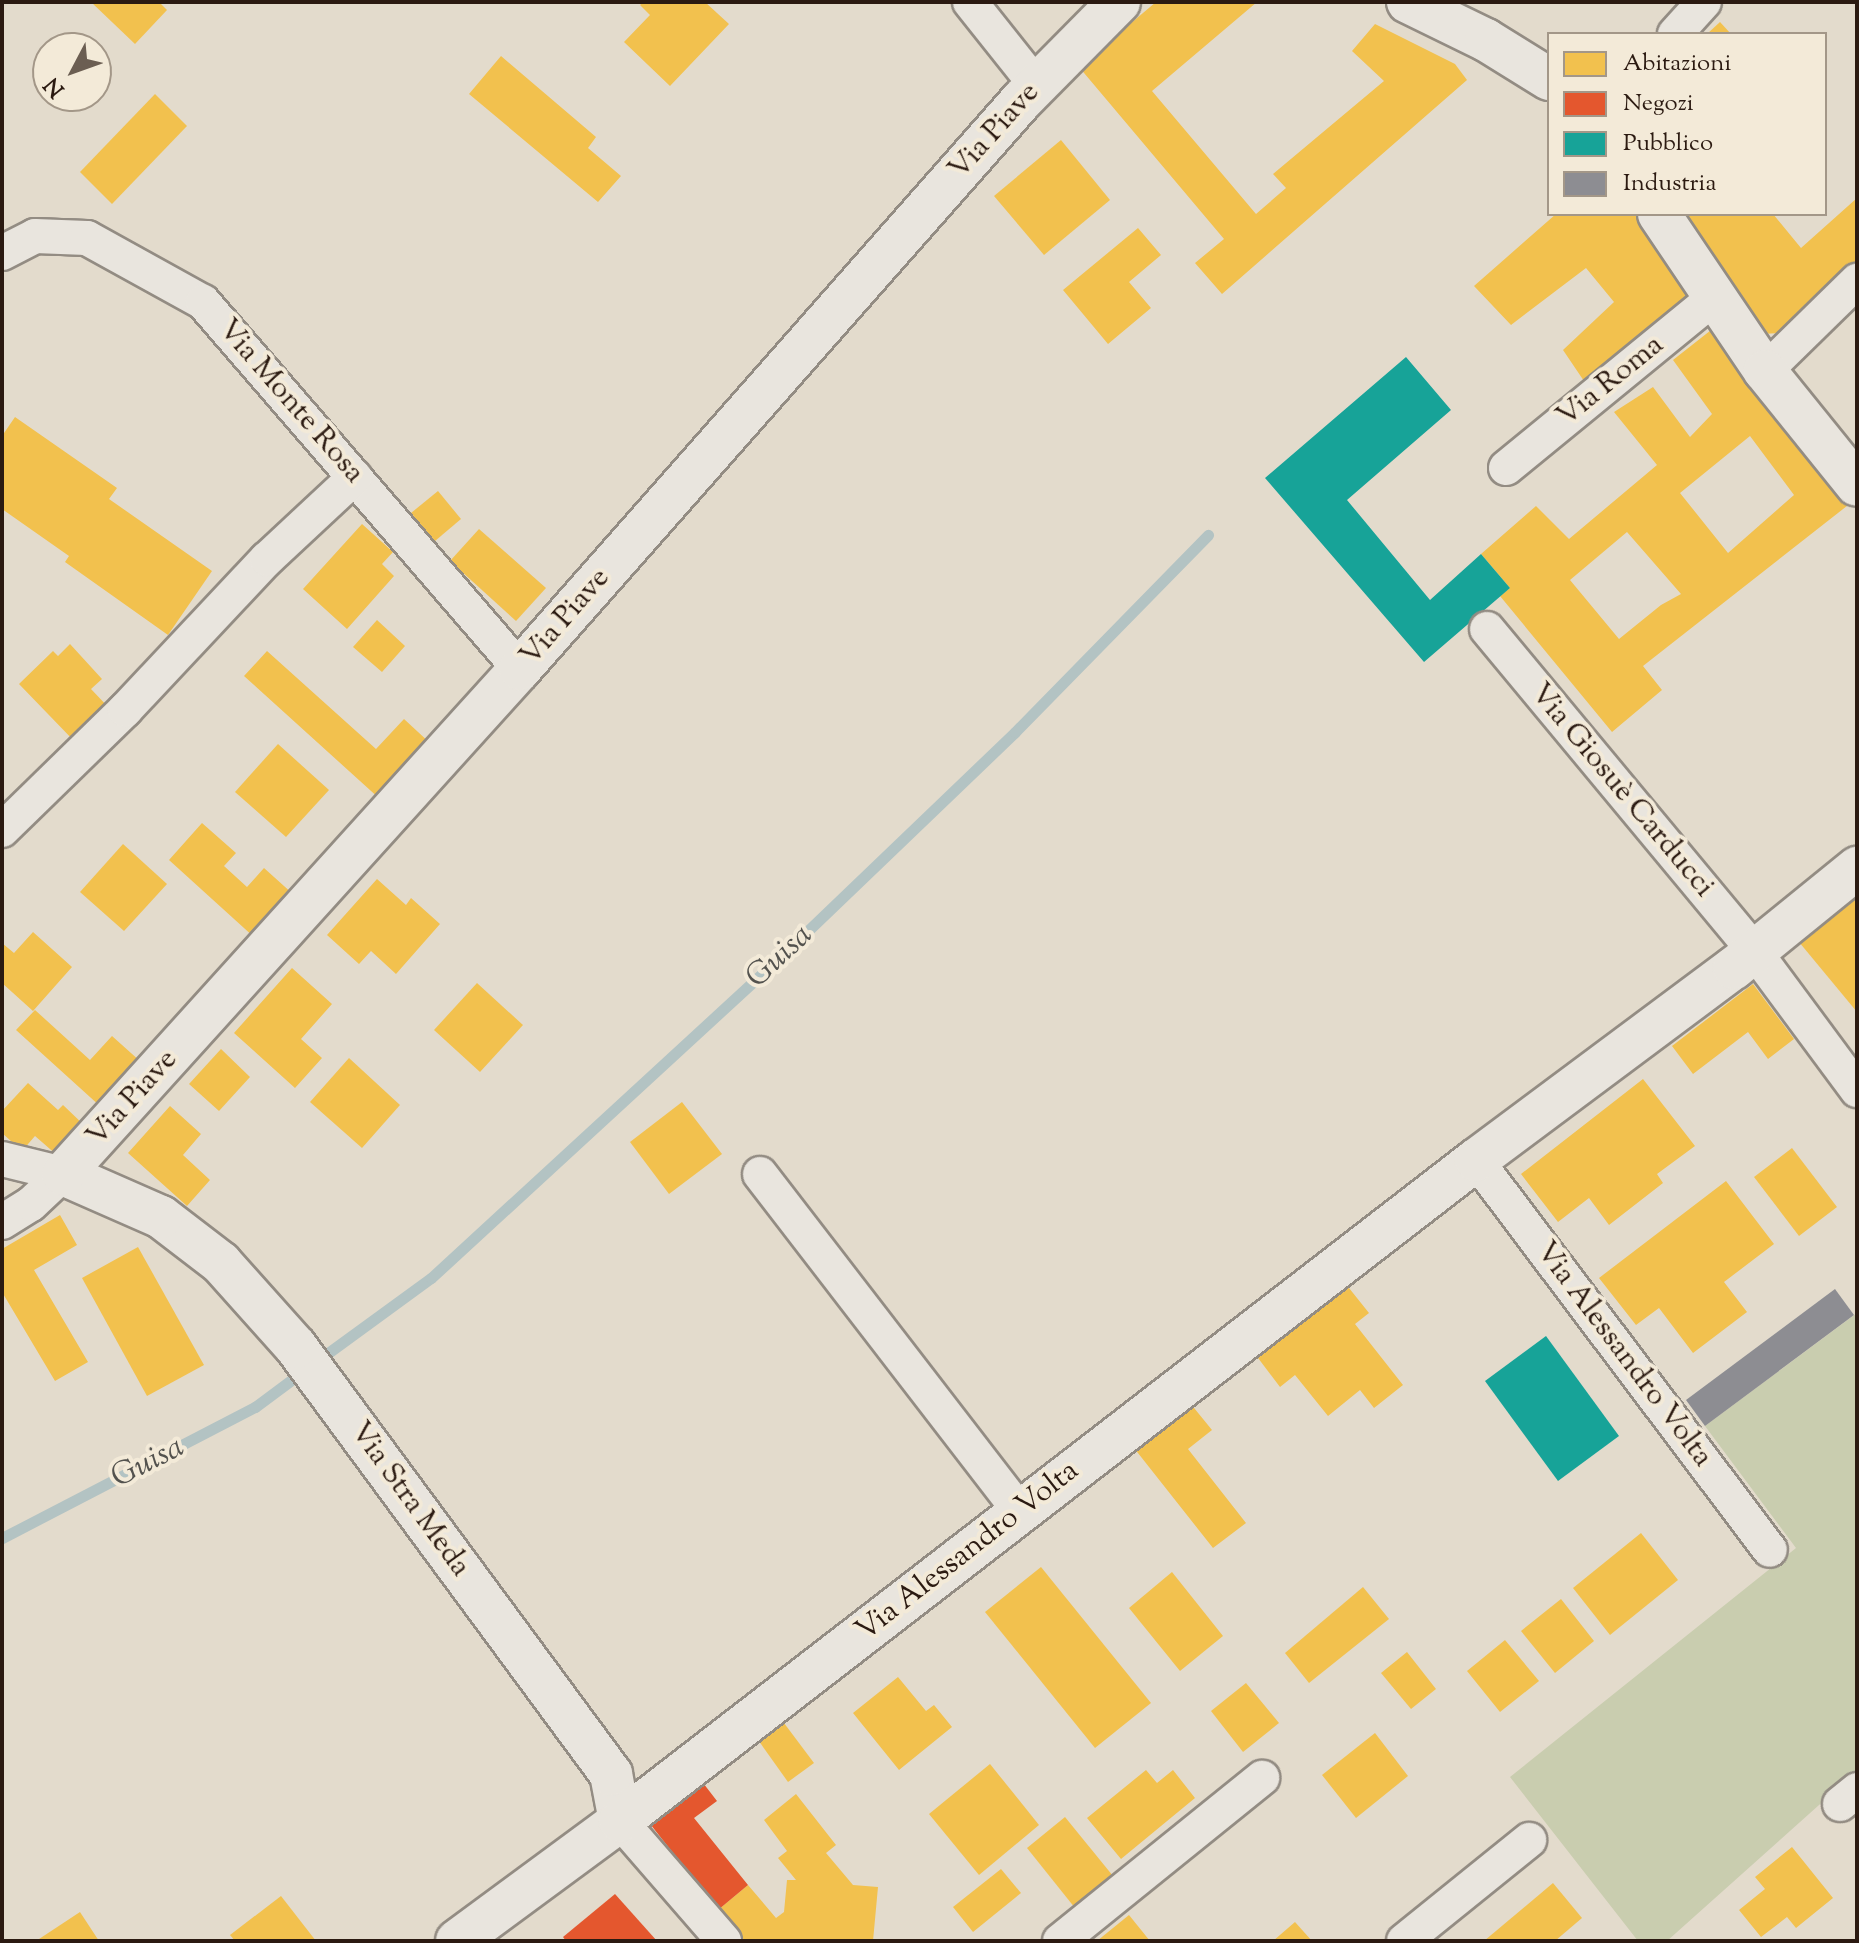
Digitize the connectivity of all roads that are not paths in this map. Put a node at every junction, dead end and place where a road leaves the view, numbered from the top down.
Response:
1 (970, 2) edge
2 (1119, 2) edge
3 (1408, 2) edge
4 (1704, 2) edge
5 (1677, 32) edge
6 (1547, 78) edge
7 (1036, 85) junction
8 (1660, 216) edge
9 (2, 253) edge
10 (1857, 281) edge
11 (1715, 297) junction
12 (1765, 371) junction
13 (1506, 468) dead end
14 (355, 477) junction
15 (1857, 485) edge
16 (1487, 629) dead end
17 (520, 669) junction
18 (2, 830) edge
19 (1857, 868) edge
20 (1755, 952) junction
21 (1857, 1090) edge
22 (2, 1159) edge
23 (1476, 1160) junction
24 (63, 1174) junction
25 (760, 1174) dead end
26 (2, 1222) edge
27 (1020, 1512) junction
28 (1770, 1550) dead end
29 (1262, 1778) dead end
30 (620, 1821) junction
31 (1529, 1840) dead end
32 (457, 1941) edge
33 (724, 1941) edge
34 (1060, 1941) edge
35 (1404, 1941) edge

1 - 7 street
2 - 7 street, Via Piave
3 - 6 street
4 - 5 street
7 - 17 street, Via Piave
8 - 11 street
9 - 14 street, Via Monte Rosa
10 - 12 street
11 - 12 street
11 - 13 street, Via Roma
12 - 15 street
14 - 17 street, Via Monte Rosa
14 - 18 street
16 - 20 street, Via Giosuè Carducci
17 - 24 street, Via Piave
19 - 20 street, Via Alessandro Volta
20 - 21 street, Via Giosuè Carducci
20 - 23 street, Via Alessandro Volta
22 - 24 street, Via Stra Meda
23 - 27 street, Via Alessandro Volta
23 - 28 street, Via Alessandro Volta
24 - 26 street, Via Piave
24 - 30 street, Via Stra Meda
25 - 27 street
27 - 30 street, Via Alessandro Volta
29 - 34 street
30 - 32 street, Via Alessandro Volta
30 - 33 street
31 - 35 street

